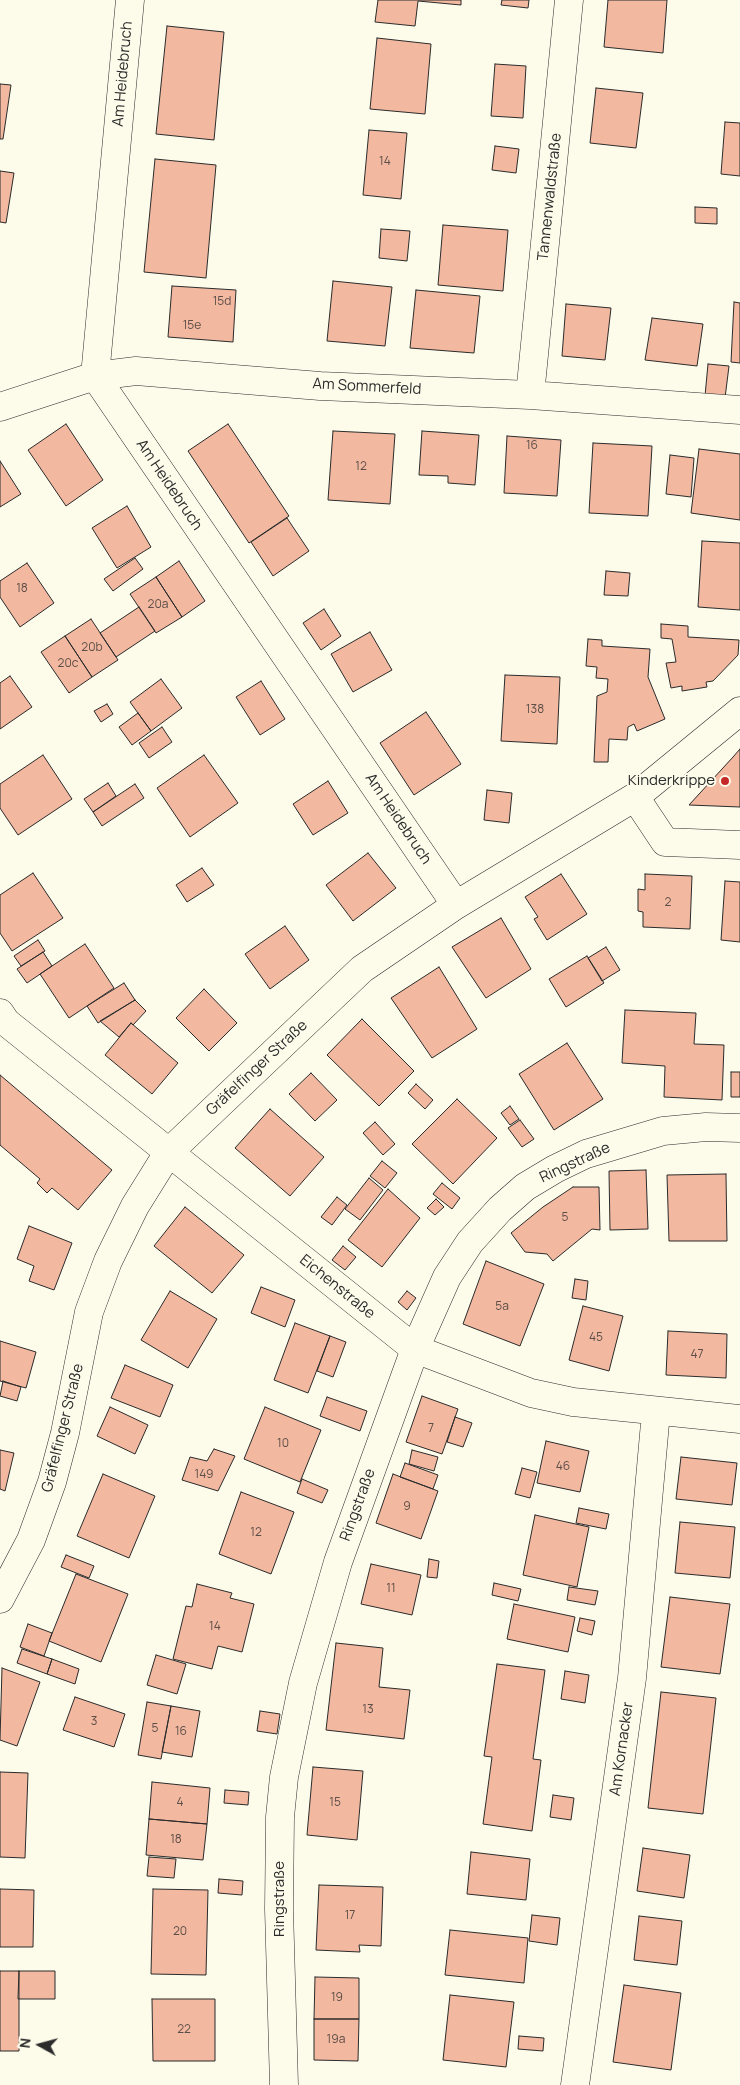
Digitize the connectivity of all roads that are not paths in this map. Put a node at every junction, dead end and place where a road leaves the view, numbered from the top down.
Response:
1 (130, 0) edge
2 (569, 0) edge
3 (95, 376) junction
4 (530, 395) junction
5 (0, 407) edge
6 (740, 410) edge
7 (740, 711) edge
8 (635, 797) junction
9 (740, 845) edge
10 (456, 905) junction
11 (0, 1013) edge
12 (740, 1128) edge
13 (168, 1153) junction
14 (415, 1349) junction
15 (656, 1412) junction
16 (740, 1419) edge
17 (0, 1599) edge
18 (284, 2085) edge
19 (575, 2085) edge

1 - 3 street, Am Heidebruch
2 - 4 street, Tannenwaldstraße
3 - 4 street, Am Sommerfeld
3 - 5 street, Am Sommerfeld
3 - 10 street, Am Heidebruch
4 - 6 street, Am Sommerfeld
7 - 8 street, Gräfelfinger Straße
8 - 9 street
8 - 10 street, Gräfelfinger Straße
10 - 13 street, Gräfelfinger Straße
11 - 13 street, Eichenstraße
12 - 14 street, Ringstraße
13 - 14 street, Eichenstraße
13 - 17 street, Gräfelfinger Straße
14 - 15 street, Eichenstraße
14 - 18 street, Ringstraße
15 - 16 street, Eichenstraße
15 - 19 street, Am Kornacker

